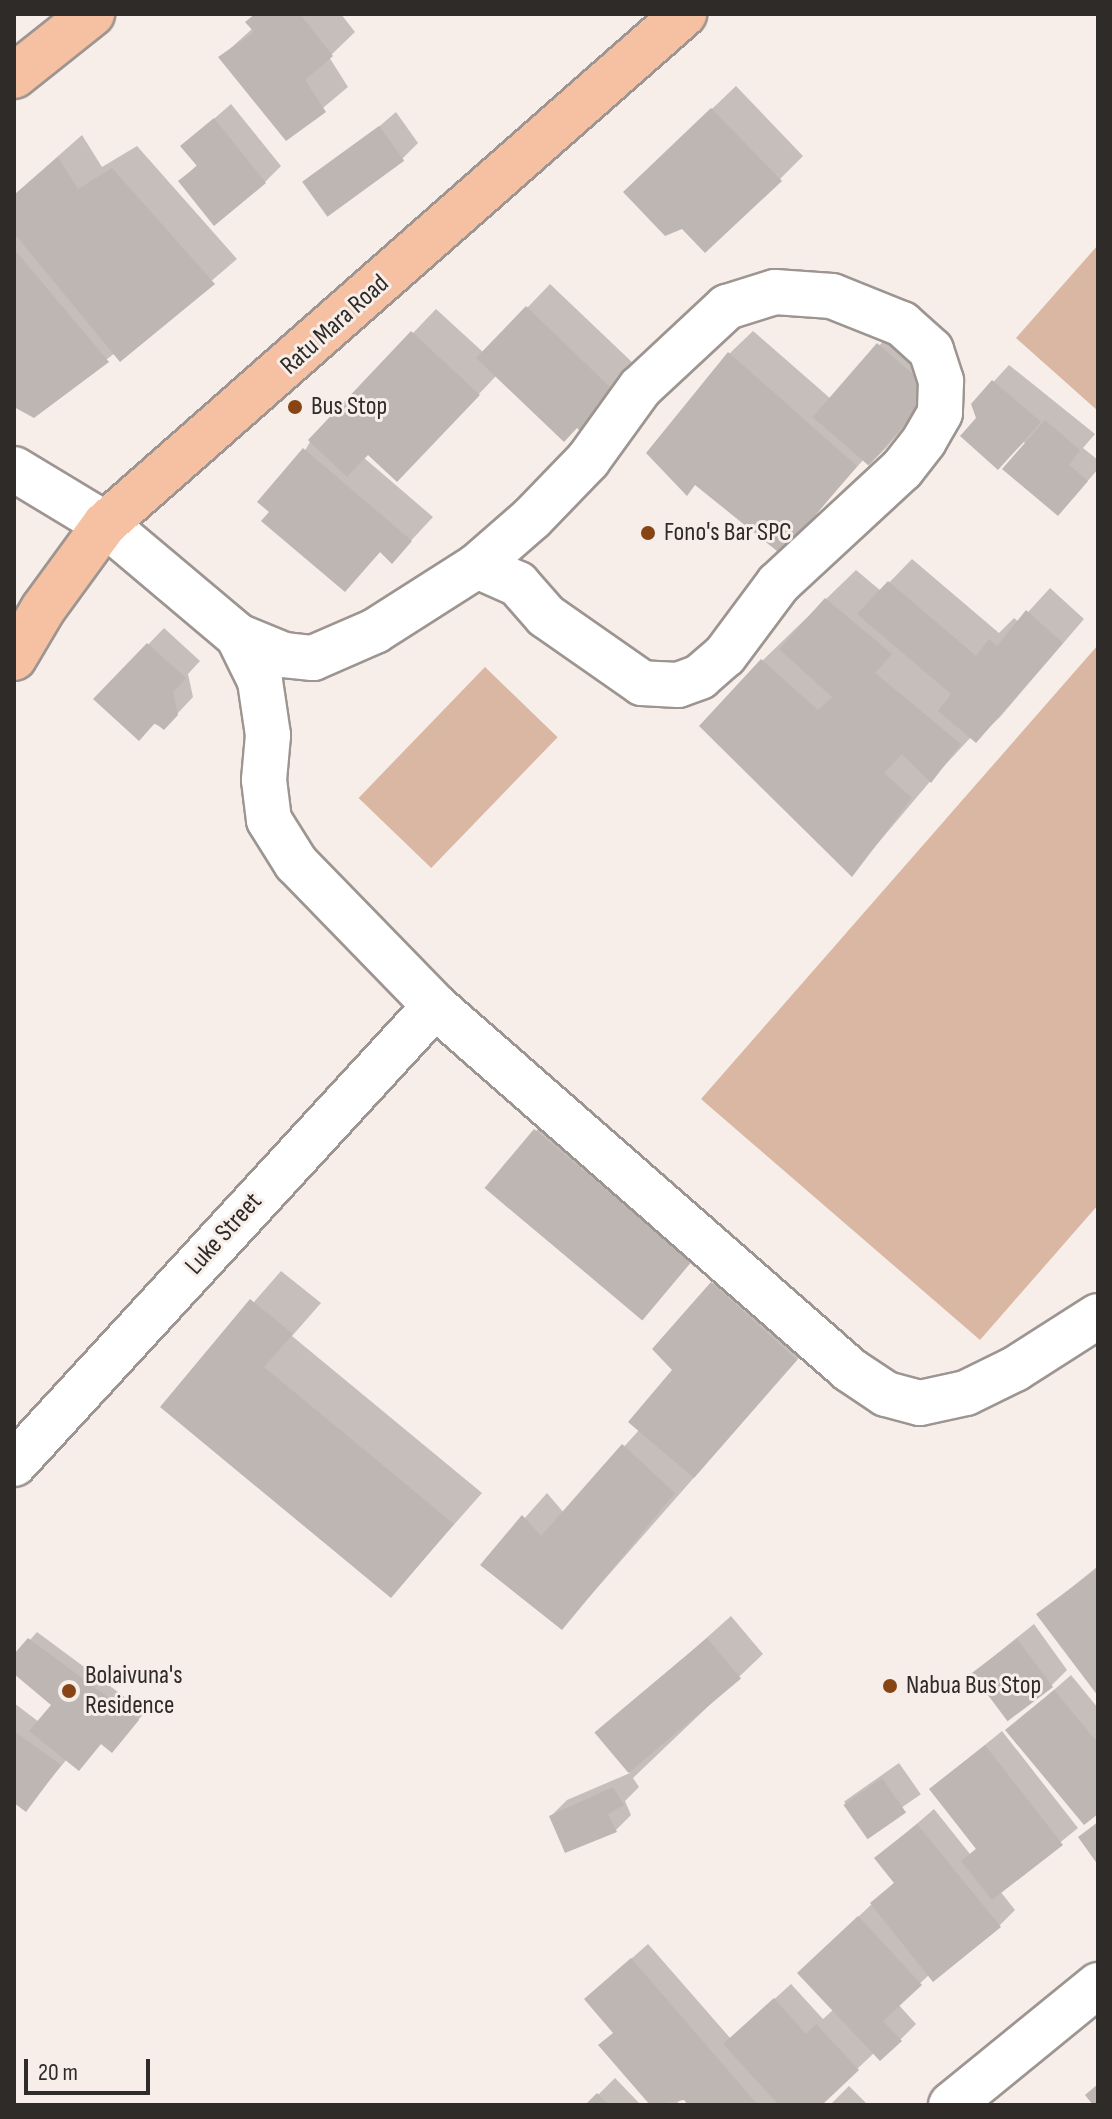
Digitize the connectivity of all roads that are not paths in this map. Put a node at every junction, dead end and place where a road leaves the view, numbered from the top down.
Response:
1 (92, 14) edge
2 (684, 14) edge
3 (14, 76) edge
4 (14, 469) edge
5 (105, 524) junction
6 (477, 566) junction
7 (238, 636) junction
8 (14, 658) edge
9 (435, 1006) junction
10 (1098, 1316) edge
11 (14, 1464) edge
12 (1098, 1985) edge
13 (961, 2102) edge

1 - 3 highway
2 - 5 highway, Ratu Mara Road
4 - 5 street
5 - 7 street
5 - 8 highway, Ratu Mara Road
6 - 6 street
6 - 7 street
7 - 9 street
9 - 10 street
9 - 11 street, Luke Street
12 - 13 street

